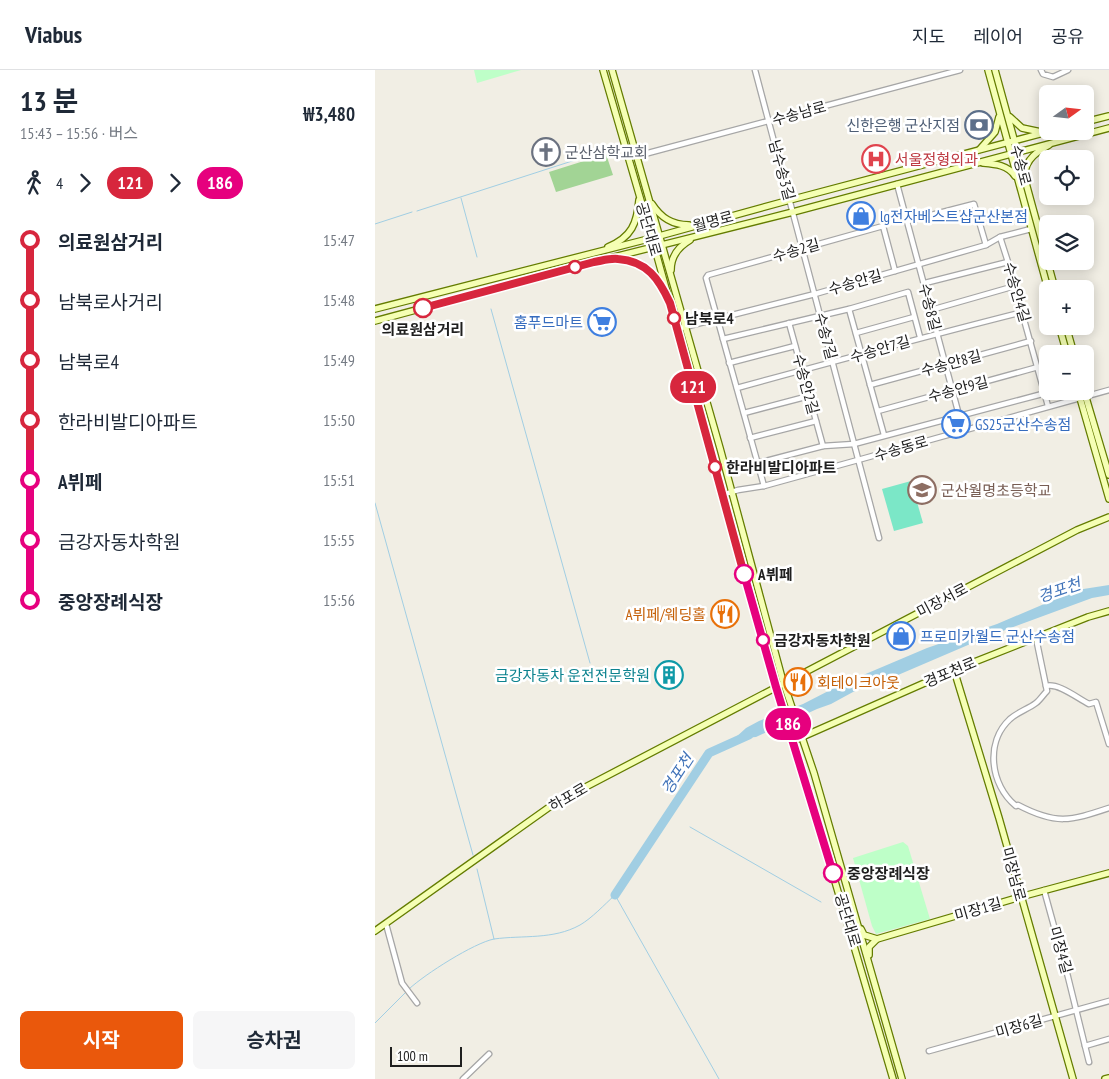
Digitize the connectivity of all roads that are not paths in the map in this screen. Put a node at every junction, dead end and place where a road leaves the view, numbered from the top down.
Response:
1 (603, 70) edge
2 (612, 70) edge
3 (755, 70) edge
4 (960, 70) edge
5 (988, 70) edge
6 (995, 70) edge
7 (1041, 70) edge
8 (1069, 70) edge
9 (999, 113) junction
10 (1007, 113) junction
11 (1109, 116) edge
12 (1094, 120) edge
13 (769, 121) junction
14 (1109, 128) edge
15 (1039, 132) edge
16 (1039, 134) edge
17 (1014, 140) junction
18 (1007, 142) junction
19 (1056, 142) junction
20 (980, 149) junction
21 (1017, 152) junction
22 (1010, 154) junction
23 (637, 156) junction
24 (971, 164) junction
25 (1026, 182) junction
26 (1018, 183) junction
27 (897, 184) junction
28 (647, 194) junction
29 (639, 195) junction
30 (790, 200) junction
31 (793, 212) junction
32 (907, 221) junction
33 (697, 225) junction
34 (1031, 229) junction
35 (701, 235) junction
36 (660, 236) junction
37 (652, 238) junction
38 (1000, 238) junction
39 (662, 245) junction
40 (986, 245) junction
41 (654, 247) junction
42 (803, 248) junction
43 (592, 253) junction
44 (594, 262) junction
45 (1008, 262) junction
46 (919, 263) junction
47 (895, 271) junction
48 (1045, 280) edge
49 (1053, 280) edge
50 (925, 283) junction
51 (1015, 286) junction
52 (674, 287) junction
53 (815, 294) junction
54 (670, 303) junction
55 (375, 308) edge
56 (849, 308) junction
57 (931, 310) junction
58 (1023, 312) junction
59 (820, 316) junction
60 (914, 317) junction
61 (716, 318) junction
62 (375, 321) edge
63 (789, 322) junction
64 (685, 326) junction
65 (677, 328) junction
66 (855, 333) junction
67 (937, 334) junction
68 (920, 337) junction
69 (723, 339) junction
70 (1031, 341) junction
71 (795, 346) junction
72 (862, 355) junction
73 (833, 362) junction
74 (729, 363) junction
75 (946, 364) junction
76 (1038, 367) junction
77 (802, 370) junction
78 (1039, 370) edge
79 (870, 385) junction
80 (737, 388) junction
81 (953, 390) junction
82 (1109, 390) edge
83 (1094, 392) edge
84 (1039, 395) edge
85 (809, 396) junction
86 (1047, 400) edge
87 (1065, 400) edge
88 (1084, 400) edge
89 (1084, 400) edge
90 (1048, 406) junction
91 (878, 411) junction
92 (744, 413) junction
93 (959, 415) junction
94 (816, 421) junction
95 (963, 430) junction
96 (884, 434) junction
97 (751, 438) junction
98 (854, 444) junction
99 (823, 446) junction
100 (858, 460) junction
101 (758, 463) junction
102 (1109, 475) edge
103 (764, 486) junction
104 (732, 492) junction
105 (722, 495) junction
106 (1109, 499) edge
107 (1109, 517) edge
108 (879, 538) dead end
109 (1109, 612) edge
110 (1036, 638) junction
111 (954, 670) junction
112 (784, 683) junction
113 (1046, 686) junction
114 (776, 687) junction
115 (802, 737) junction
116 (793, 739) junction
117 (1109, 744) edge
118 (1109, 808) edge
119 (1109, 873) edge
120 (1044, 890) junction
121 (1020, 897) junction
122 (857, 921) junction
123 (386, 924) junction
124 (375, 931) edge
125 (877, 939) junction
126 (870, 966) junction
127 (1109, 1001) edge
128 (417, 1003) dead end
129 (1077, 1010) junction
130 (1055, 1016) junction
131 (1109, 1039) edge
132 (1085, 1046) junction
133 (929, 1051) dead end
134 (489, 1054) dead end
135 (1089, 1062) dead end
136 (1109, 1078) edge
137 (463, 1079) edge
138 (893, 1079) edge
139 (902, 1079) edge
140 (1073, 1079) edge
141 (1105, 1079) edge

1 - 29 street, 공단대로
2 - 23 street, 공단대로
3 - 13 street, 남수송3길
4 - 13 street, 수송남로
5 - 9 street, 수송로
6 - 10 street, 수송로
7 - 8 street
9 - 18 street, 수송로
9 - 20 street
10 - 15 street
10 - 17 street, 수송로
11 - 12 street
13 - 23 street, 수송남로
13 - 30 street, 남수송3길
14 - 19 street, 월명로
16 - 17 street, 월명로
17 - 18 street, 월명로
17 - 21 street, 수송로
18 - 20 street, 월명로
18 - 22 street, 수송로
19 - 21 street, 월명로
19 - 25 street
20 - 30 street, 월명로
21 - 22 street, 월명로
21 - 25 street, 수송로
22 - 24 street, 월명로
22 - 26 street, 수송로
23 - 28 street, 공단대로
24 - 26 street
24 - 27 street, 월명로
25 - 49 street, 수송로
26 - 34 street, 수송로
27 - 31 street, 월명로
27 - 32 street, 수송8길
28 - 33 street
28 - 36 street, 공단대로
29 - 37 street, 공단대로
29 - 43 street
30 - 31 street, 남수송3길
30 - 33 street, 월명로
31 - 35 street, 월명로
31 - 42 street, 수송7길
32 - 40 street
32 - 46 street, 수송8길
33 - 36 street, 월명로
34 - 38 street, 수송안길
34 - 48 street, 수송로
35 - 39 street, 월명로
35 - 52 street
36 - 37 street, 월명로
36 - 39 street, 공단대로
37 - 41 street, 공단대로
37 - 43 street, 월명로
38 - 40 street, 수송안길
38 - 45 street, 수송안4길
39 - 41 street, 월명로
39 - 52 street, 공단대로
40 - 46 street, 수송안길
41 - 44 street
41 - 54 street, 공단대로
42 - 47 street, 수송2길
42 - 53 street, 수송7길
42 - 61 street, 수송2길
43 - 55 street, 월명로
44 - 54 street
44 - 62 street
45 - 50 street
45 - 51 street, 수송안4길
46 - 47 street, 수송안길
46 - 50 street, 수송8길
47 - 53 street, 수송안길
50 - 57 street, 수송8길
51 - 57 street
51 - 58 street, 수송안4길
52 - 64 street, 공단대로
53 - 59 street, 수송7길
53 - 61 street, 수송안길
54 - 65 street, 공단대로
56 - 59 street
56 - 60 street
56 - 66 street
57 - 67 street, 수송8길
58 - 67 street, 수송안7길
58 - 70 street, 수송안4길
59 - 63 street
59 - 73 street, 수송7길
60 - 66 street
60 - 68 street
61 - 64 street, 수송안길
61 - 69 street
63 - 69 street
63 - 71 street, 수송안2길
64 - 65 street, 수송안길
64 - 104 street, 공단대로
65 - 105 street, 공단대로
66 - 72 street
67 - 68 street, 수송안7길
67 - 75 street, 수송8길
68 - 72 street, 수송안7길
69 - 74 street
70 - 75 street, 수송안8길
70 - 76 street, 수송안4길
71 - 74 street
71 - 77 street, 수송안2길
72 - 73 street, 수송안7길
72 - 79 street
73 - 77 street, 수송안7길
73 - 98 street, 수송7길
74 - 80 street
75 - 79 street, 수송안8길
75 - 81 street, 수송8길
76 - 78 street, 수송안4길
76 - 81 street, 수송안9길
77 - 80 street, 수송안7길
77 - 85 street, 수송안2길
79 - 91 street
80 - 92 street
81 - 91 street, 수송안9길
81 - 93 street, 수송8길
82 - 83 street, 수송동로
84 - 93 street
85 - 92 street
85 - 94 street, 수송안2길
86 - 90 street, 수송안4길
87 - 90 street, 수송동로
88 - 102 street
89 - 106 street
90 - 95 street, 수송동로
91 - 96 street
92 - 97 street
93 - 95 street, 수송8길
93 - 96 street
94 - 97 street
94 - 99 street, 수송안2길
95 - 100 street, 수송동로
96 - 98 street
97 - 101 street
98 - 99 street
98 - 100 street, 수송7길
99 - 101 street
100 - 103 street, 수송동로
100 - 108 street, 수송7길
101 - 103 street
103 - 104 street, 수송동로
104 - 105 street, 수송동로
104 - 112 street, 공단대로
105 - 114 street, 공단대로
107 - 112 street, 미장서로
109 - 110 street, 경포천로
110 - 111 street, 경포천로
110 - 113 street
111 - 115 street, 경포천로
111 - 121 street, 미장남로
112 - 114 street, 미장서로
112 - 115 street, 공단대로
113 - 117 street
113 - 118 street
114 - 116 street, 공단대로
114 - 123 street, 하포로
115 - 116 street, 경포천로
115 - 122 street, 공단대로
116 - 138 street, 공단대로
119 - 120 street, 미장1길
120 - 121 street, 미장1길
120 - 129 street, 미장4길
121 - 125 street, 미장1길
121 - 130 street, 미장남로
122 - 125 street
122 - 126 street, 공단대로
123 - 124 street, 하포로
123 - 128 street
125 - 126 street
126 - 139 street, 공단대로
127 - 129 street, 미장6길
129 - 130 street, 미장6길
129 - 132 street, 미장4길
130 - 133 street, 미장6길
130 - 140 street, 미장남로
131 - 132 street
132 - 135 street, 미장4길
134 - 137 street
136 - 141 street

